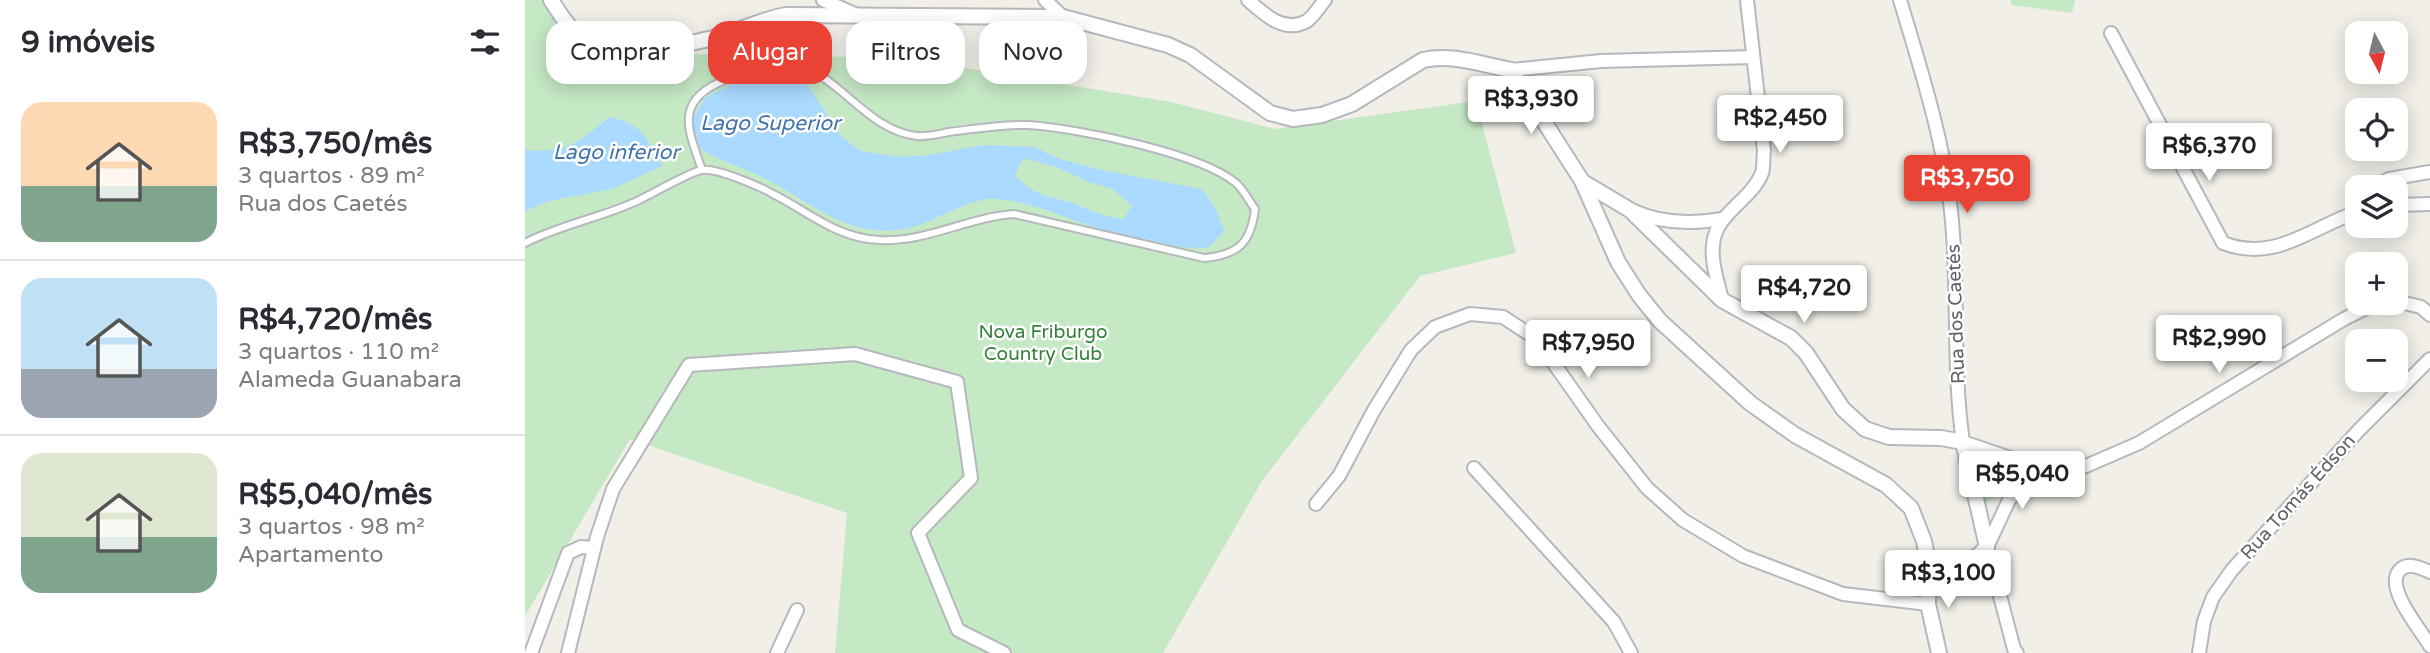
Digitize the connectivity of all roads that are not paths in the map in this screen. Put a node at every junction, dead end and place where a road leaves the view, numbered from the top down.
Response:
1 (551, 0) edge
2 (823, 0) edge
3 (1045, 0) edge
4 (1248, 0) edge
5 (1325, 0) edge
6 (1747, 0) edge
7 (1900, 0) edge
8 (858, 15) junction
9 (1063, 16) junction
10 (2111, 33) dead end
11 (1753, 57) junction
12 (1511, 70) junction
13 (702, 170) junction
14 (2430, 172) edge
15 (2408, 176) edge
16 (1582, 181) junction
17 (2430, 204) edge
18 (2408, 205) edge
19 (1630, 210) junction
20 (2345, 217) edge
21 (1722, 219) junction
22 (525, 243) edge
23 (1722, 300) junction
24 (2408, 304) edge
25 (2352, 315) edge
26 (2430, 315) edge
27 (2430, 359) edge
28 (1963, 442) junction
29 (1473, 468) dead end
30 (2057, 474) junction
31 (1316, 504) dead end
32 (1987, 547) junction
33 (594, 548) junction
34 (1929, 568) junction
35 (2430, 572) edge
36 (1928, 604) junction
37 (797, 610) dead end
38 (2430, 646) edge
39 (531, 653) edge
40 (568, 653) edge
41 (777, 653) edge
42 (1004, 653) edge
43 (1631, 653) edge
44 (1939, 653) edge
45 (2017, 653) edge
46 (2199, 653) edge

1 - 8 street
2 - 8 street
3 - 9 street
4 - 5 street
6 - 11 street
7 - 28 street, Rua dos Caetés
8 - 9 street
9 - 12 street
10 - 20 street
11 - 12 street
11 - 21 street
12 - 16 street
13 - 13 lane
13 - 22 lane
14 - 15 street
16 - 19 street
16 - 34 street
17 - 18 street
19 - 21 street
19 - 23 street
21 - 23 street
23 - 28 street
24 - 26 street
25 - 30 street
27 - 46 street, Rua Tomás Édson
28 - 30 street
28 - 32 street, Rua dos Caetés
29 - 43 street
30 - 32 street
31 - 36 street
32 - 34 street
32 - 45 street
33 - 39 street
33 - 40 street
33 - 42 street
34 - 36 street
35 - 38 street
36 - 44 street
37 - 41 street

